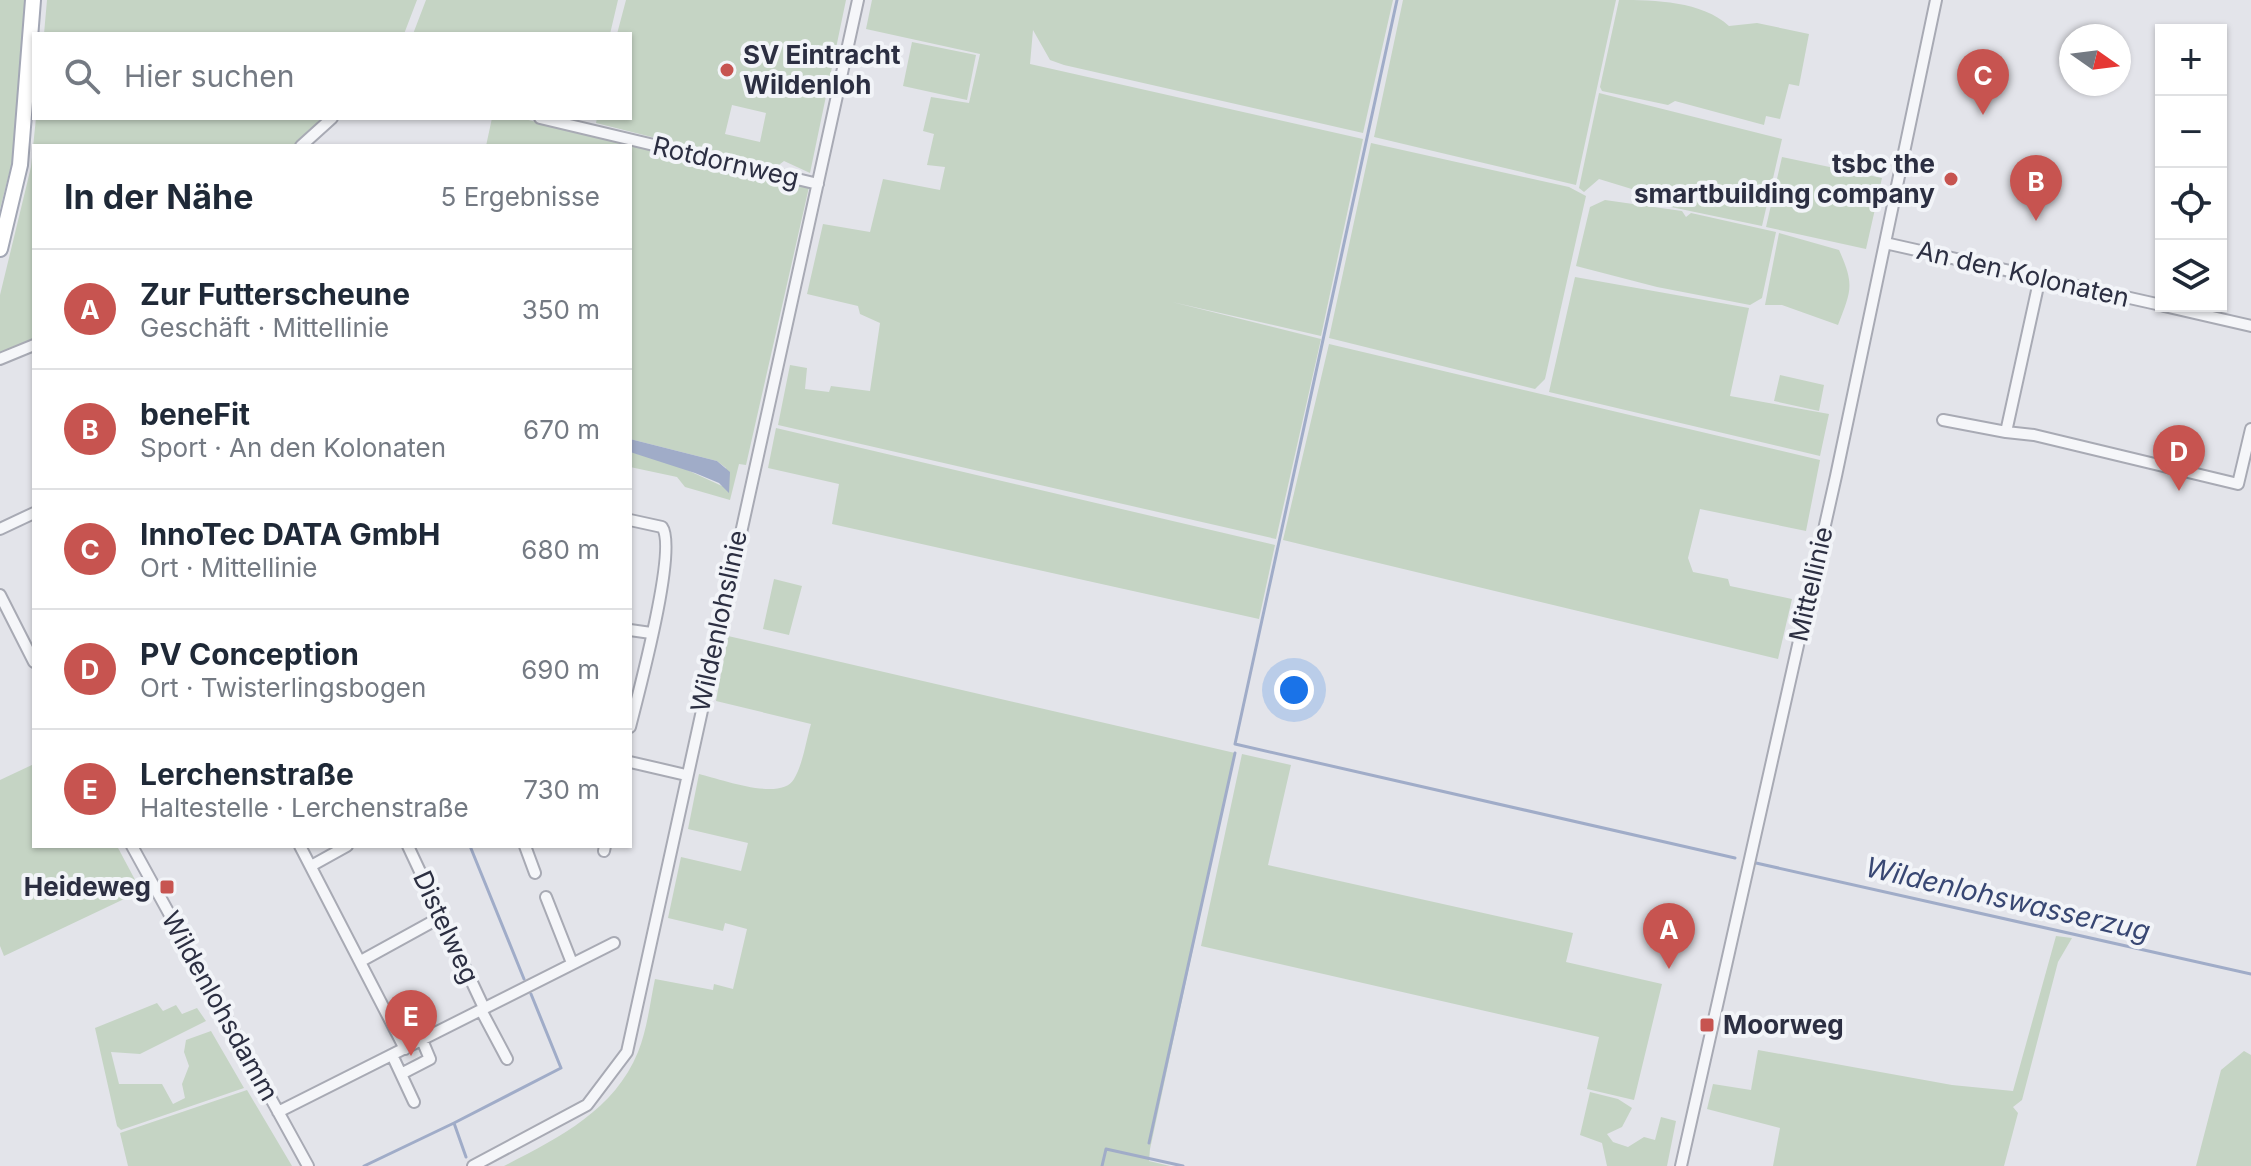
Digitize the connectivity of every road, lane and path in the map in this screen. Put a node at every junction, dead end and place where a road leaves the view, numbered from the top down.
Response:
1 (33, 0) edge
2 (858, 0) edge
3 (1936, 0) edge
4 (330, 120) edge
5 (548, 120) edge
6 (304, 144) edge
7 (818, 184) junction
8 (1885, 243) junction
9 (0, 249) edge
10 (2040, 277) junction
11 (2155, 304) edge
12 (2189, 312) edge
13 (2251, 326) edge
14 (32, 346) edge
15 (0, 359) edge
16 (1943, 420) dead end
17 (2251, 429) edge
18 (2006, 432) junction
19 (32, 514) edge
20 (632, 520) edge
21 (0, 529) edge
22 (0, 595) edge
23 (632, 630) edge
24 (651, 633) junction
25 (29, 642) edge
26 (632, 714) edge
27 (632, 762) edge
28 (686, 775) junction
29 (133, 848) edge
30 (301, 848) edge
31 (343, 848) edge
32 (409, 848) edge
33 (526, 848) edge
34 (311, 866) junction
35 (535, 873) dead end
36 (546, 897) dead end
37 (441, 917) junction
38 (614, 943) dead end
39 (361, 961) junction
40 (572, 963) junction
41 (483, 1009) junction
42 (422, 1040) junction
43 (405, 1049) junction
44 (393, 1057) junction
45 (507, 1059) dead end
46 (401, 1074) junction
47 (414, 1102) dead end
48 (278, 1112) junction
49 (308, 1166) edge
50 (473, 1166) edge
51 (1681, 1166) edge

1 - 9 main road
2 - 7 street, Wildenlohslinie
3 - 8 street, Mittellinie
4 - 6 street
5 - 7 street, Rotdornweg
7 - 28 street, Wildenlohslinie
8 - 10 street, An den Kolonaten
8 - 51 street, Mittellinie
10 - 11 street, An den Kolonaten
10 - 18 street
12 - 13 street, An den Kolonaten
14 - 15 street
16 - 18 street
17 - 18 street
19 - 21 street
20 - 24 street
22 - 25 street
23 - 24 street
24 - 26 street
27 - 28 street
28 - 50 street, Wildenlohslinie
29 - 48 street, Wildenlohsdamm
30 - 34 street
31 - 34 street
32 - 37 street, Distelweg
33 - 35 street
34 - 39 street
36 - 40 street
37 - 39 street
37 - 41 street, Distelweg
38 - 40 street
39 - 43 street
40 - 41 street
41 - 42 street
41 - 45 street, Distelweg
42 - 43 street
42 - 46 street
43 - 44 street
44 - 46 street
44 - 48 street
46 - 47 street
48 - 49 street, Wildenlohsdamm

